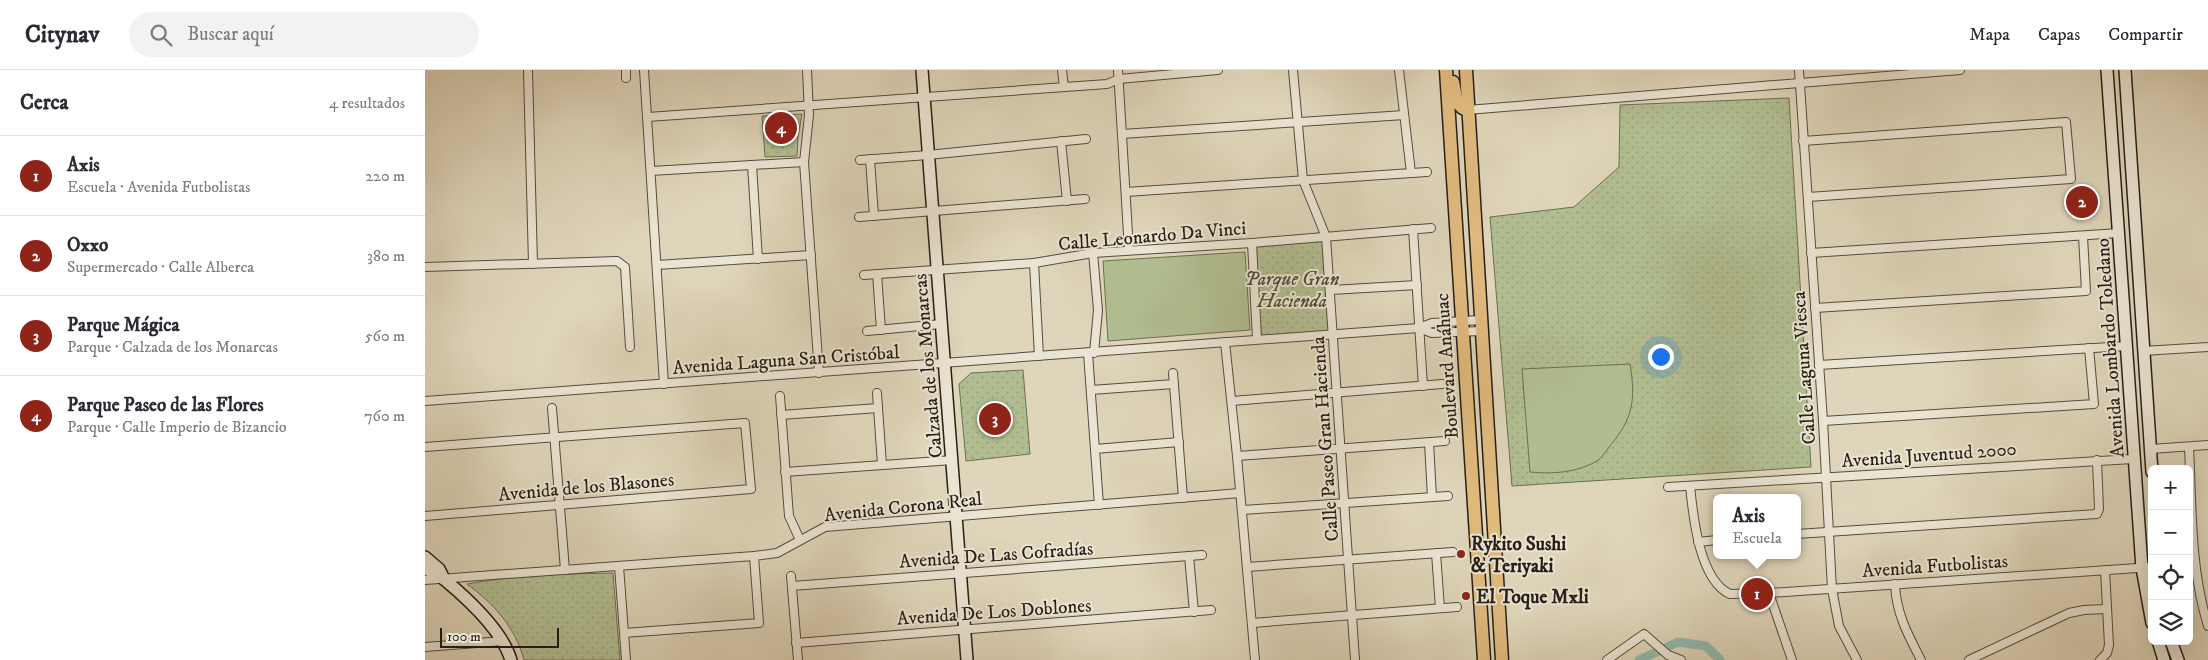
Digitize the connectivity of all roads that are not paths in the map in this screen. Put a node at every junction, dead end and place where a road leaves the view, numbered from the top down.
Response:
1 (528, 70) edge
2 (644, 70) edge
3 (807, 70) edge
4 (922, 70) edge
5 (1062, 70) edge
6 (1218, 70) edge
7 (1293, 70) edge
8 (1399, 70) edge
9 (1448, 70) edge
10 (1466, 70) edge
11 (1799, 70) edge
12 (1961, 70) edge
13 (2107, 70) edge
14 (2125, 70) edge
15 (1118, 74) edge
16 (1799, 82) junction
17 (1063, 87) junction
18 (925, 98) junction
19 (809, 106) junction
20 (1467, 110) junction
21 (1404, 115) junction
22 (648, 117) junction
23 (1296, 123) junction
24 (1122, 134) junction
25 (1087, 139) dead end
26 (1061, 141) junction
27 (1803, 141) junction
28 (928, 155) junction
29 (870, 159) junction
30 (860, 160) dead end
31 (804, 162) junction
32 (752, 165) junction
33 (651, 171) junction
34 (1427, 172) dead end
35 (1411, 173) junction
36 (1303, 180) junction
37 (1126, 192) junction
38 (1808, 197) junction
39 (1085, 199) dead end
40 (1067, 201) junction
41 (932, 212) junction
42 (874, 216) junction
43 (859, 217) dead end
44 (1431, 228) dead end
45 (1413, 229) junction
46 (2083, 236) junction
47 (2119, 236) junction
48 (1326, 237) junction
49 (1252, 243) junction
50 (1129, 250) junction
51 (1093, 253) junction
52 (1811, 253) junction
53 (811, 255) junction
54 (758, 259) junction
55 (1034, 263) junction
56 (533, 264) junction
57 (657, 265) junction
58 (425, 267) edge
59 (937, 270) junction
60 (877, 274) junction
61 (864, 275) dead end
62 (2139, 281) junction
63 (1417, 285) junction
64 (1331, 290) junction
65 (1815, 308) junction
66 (2125, 317) junction
67 (941, 324) junction
68 (1481, 325) junction
69 (1461, 326) junction
70 (1419, 328) junction
71 (867, 330) dead end
72 (881, 330) junction
73 (1333, 334) junction
74 (1257, 339) junction
75 (1225, 342) junction
76 (2127, 346) junction
77 (630, 347) dead end
78 (2208, 347) edge
79 (2089, 348) junction
80 (2143, 351) junction
81 (1091, 353) junction
82 (1039, 356) junction
83 (944, 362) junction
84 (1819, 365) junction
85 (819, 373) junction
86 (1173, 373) dead end
87 (664, 384) junction
88 (1174, 384) junction
89 (1442, 384) dead end
90 (1423, 386) junction
91 (1091, 390) junction
92 (1337, 392) junction
93 (877, 393) dead end
94 (780, 396) dead end
95 (425, 401) edge
96 (1232, 401) junction
97 (552, 408) dead end
98 (878, 408) junction
99 (781, 415) junction
100 (1823, 421) junction
101 (554, 438) junction
102 (1445, 441) dead end
103 (1179, 442) junction
104 (1429, 442) junction
105 (2189, 446) junction
106 (2208, 446) edge
107 (425, 447) edge
108 (1095, 449) junction
109 (1341, 449) junction
110 (2151, 450) junction
111 (1237, 456) junction
112 (2133, 459) junction
113 (953, 460) junction
114 (2097, 460) junction
115 (882, 465) junction
116 (2152, 465) edge
117 (785, 472) junction
118 (1826, 477) junction
119 (1690, 486) junction
120 (1668, 487) dead end
121 (1240, 493) junction
122 (1447, 496) dead end
123 (1432, 497) junction
124 (1183, 498) junction
125 (559, 504) junction
126 (1345, 504) junction
127 (1099, 505) junction
128 (1243, 510) junction
129 (957, 515) junction
130 (425, 516) edge
131 (1829, 532) junction
132 (1801, 534) edge
133 (800, 540) junction
134 (1713, 540) edge
135 (1698, 542) junction
136 (1453, 552) dead end
137 (1436, 553) junction
138 (1202, 555) dead end
139 (754, 556) junction
140 (1189, 556) junction
141 (425, 557) edge
142 (1348, 560) junction
143 (619, 566) junction
144 (1247, 567) junction
145 (425, 568) edge
146 (2147, 568) edge
147 (565, 570) junction
148 (2105, 570) junction
149 (961, 573) junction
150 (791, 576) dead end
151 (443, 579) junction
152 (425, 580) edge
153 (1895, 584) junction
154 (792, 586) junction
155 (1832, 589) junction
156 (1769, 593) junction
157 (2150, 600) edge
158 (1457, 607) dead end
159 (1440, 608) junction
160 (2205, 608) edge
161 (2106, 609) junction
162 (1211, 610) dead end
163 (1194, 612) junction
164 (1351, 615) junction
165 (1252, 623) junction
166 (2208, 626) edge
167 (965, 630) junction
168 (624, 633) junction
169 (503, 641) junction
170 (796, 643) junction
171 (2159, 645) edge
172 (2172, 645) edge
173 (425, 647) edge
174 (511, 660) edge
175 (626, 660) edge
176 (798, 660) edge
177 (967, 660) edge
178 (1255, 660) edge
179 (1355, 660) edge
180 (1484, 660) edge
181 (1503, 660) edge
182 (1607, 660) edge
183 (1681, 660) edge
184 (1792, 660) edge
185 (1857, 660) edge
186 (1921, 660) edge
187 (1969, 660) edge
188 (2100, 660) edge
189 (2165, 660) edge
190 (2178, 660) edge

1 - 56 street
2 - 22 street
3 - 19 street
4 - 18 main road, Calzada de los Monarcas
5 - 17 street
6 - 15 street
7 - 23 street, Calle Paseo Gran Hacienda
8 - 21 street
9 - 20 main road
9 - 69 main road, Boulevard Anáhuac
10 - 20 main road, Boulevard Anáhuac
11 - 16 street, Calle Laguna Viesca
12 - 16 street
13 - 47 main road, Avenida Lombardo Toledano
14 - 62 main road, Avenida Lombardo Toledano
15 - 17 street
15 - 24 street
16 - 20 street
16 - 27 street, Calle Laguna Viesca
17 - 18 street
18 - 19 street
18 - 28 main road, Calzada de los Monarcas
19 - 22 street
19 - 31 street
20 - 68 main road, Boulevard Anáhuac
21 - 23 street
21 - 35 street
22 - 33 street
23 - 24 street
23 - 36 street, Calle Paseo Gran Hacienda
24 - 37 street
25 - 26 street
26 - 28 street
26 - 40 street
27 - 38 street, Calle Laguna Viesca
27 - 38 street
28 - 29 street
28 - 41 main road, Calzada de los Monarcas
29 - 30 street
29 - 42 street
31 - 32 street
31 - 53 street
32 - 33 street
32 - 54 street
33 - 57 street
34 - 35 street
35 - 36 street
36 - 37 street
36 - 48 street, Calle Paseo Gran Hacienda
37 - 50 street
38 - 52 street, Calle Laguna Viesca
39 - 40 street
40 - 41 street
41 - 42 street
41 - 59 main road, Calzada de los Monarcas
42 - 43 street
44 - 45 street, Calle Leonardo Da Vinci
45 - 48 street, Calle Leonardo Da Vinci
45 - 63 street
46 - 47 street
46 - 52 street
46 - 65 street
47 - 62 main road
47 - 66 main road, Avenida Lombardo Toledano
48 - 49 street, Calle Leonardo Da Vinci
48 - 64 street, Calle Paseo Gran Hacienda
49 - 50 street, Calle Leonardo Da Vinci
49 - 74 street
50 - 51 street, Calle Leonardo Da Vinci
51 - 55 street, Calle Leonardo Da Vinci
51 - 81 street
52 - 65 street, Calle Laguna Viesca
53 - 54 street
53 - 85 street
54 - 57 street
55 - 59 street, Calle Leonardo Da Vinci
55 - 82 street
56 - 58 street
56 - 77 street
57 - 87 street
59 - 60 street, Calle Leonardo Da Vinci
59 - 67 main road, Calzada de los Monarcas
60 - 61 street, Calle Leonardo Da Vinci
60 - 72 street
62 - 80 main road, Avenida Lombardo Toledano
63 - 64 street
63 - 70 street
64 - 73 street, Calle Paseo Gran Hacienda
65 - 84 street, Calle Laguna Viesca
66 - 76 main road, Avenida Lombardo Toledano
66 - 80 main road
67 - 72 street
67 - 83 main road, Calzada de los Monarcas
68 - 69 street, Avenida Laguna San Cristóbal
68 - 181 main road, Boulevard Anáhuac
69 - 70 street, Avenida Laguna San Cristóbal
69 - 180 main road, Boulevard Anáhuac
70 - 73 street, Avenida Laguna San Cristóbal
70 - 90 street
71 - 72 street
73 - 74 street, Avenida Laguna San Cristóbal
73 - 92 street, Calle Paseo Gran Hacienda
74 - 75 street, Avenida Laguna San Cristóbal
75 - 81 street, Avenida Laguna San Cristóbal
75 - 96 street
76 - 79 street
76 - 112 main road, Avenida Lombardo Toledano
78 - 80 street
79 - 84 street
79 - 100 street
80 - 110 main road, Avenida Lombardo Toledano
81 - 82 street, Avenida Laguna San Cristóbal
81 - 91 street
82 - 83 street, Avenida Laguna San Cristóbal
83 - 85 street, Avenida Laguna San Cristóbal
83 - 113 main road, Calzada de los Monarcas
84 - 100 street, Calle Laguna Viesca
85 - 87 street, Avenida Laguna San Cristóbal
86 - 88 street
87 - 95 street, Avenida Laguna San Cristóbal
88 - 91 street
88 - 103 street
89 - 90 street
90 - 92 street
91 - 108 street
92 - 96 street
92 - 109 street, Calle Paseo Gran Hacienda
93 - 98 street
94 - 99 street
96 - 111 street
97 - 101 street
98 - 99 street
98 - 115 street
99 - 117 street
100 - 118 street, Calle Laguna Viesca
101 - 107 street
101 - 125 street
101 - 125 street, Avenida de los Blasones
102 - 104 street
103 - 108 street
103 - 124 street
104 - 109 street
104 - 123 street
105 - 106 street
105 - 110 street
105 - 160 street
108 - 127 street
109 - 111 street
109 - 126 street, Calle Paseo Gran Hacienda
110 - 116 main road, Avenida Lombardo Toledano
111 - 121 street
112 - 114 street, Avenida Juventud 2000
112 - 146 main road, Avenida Lombardo Toledano
113 - 115 street
113 - 129 main road, Calzada de los Monarcas
114 - 118 street, Avenida Juventud 2000
114 - 131 street
115 - 117 street
117 - 133 street
118 - 119 street, Avenida Juventud 2000
118 - 131 street, Calle Laguna Viesca
119 - 120 street, Avenida Juventud 2000
119 - 135 street
121 - 124 street, Avenida Corona Real
121 - 128 street
122 - 123 street
123 - 126 street
124 - 127 street, Avenida Corona Real
125 - 130 street, Avenida de los Blasones
125 - 147 street
126 - 128 street
126 - 142 street, Calle Paseo Gran Hacienda
127 - 129 street, Avenida Corona Real
128 - 144 street
129 - 133 street, Avenida Corona Real
129 - 149 main road, Calzada de los Monarcas
131 - 132 street
131 - 155 street, Calle Laguna Viesca
133 - 139 street, Avenida Corona Real
134 - 135 street
135 - 156 street, Avenida Futbolistas
136 - 137 street
137 - 142 street
137 - 159 street
138 - 140 street, Avenida De Las Cofradías
139 - 143 street, Avenida Corona Real
139 - 168 street
140 - 149 street, Avenida De Las Cofradías
140 - 163 street
141 - 151 main road
142 - 144 street
142 - 164 street, Calle Paseo Gran Hacienda
143 - 147 street, Avenida Corona Real
143 - 168 street
144 - 165 street
145 - 151 main road
146 - 148 street, Avenida Futbolistas
146 - 157 main road, Avenida Lombardo Toledano
147 - 151 street, Avenida Corona Real
148 - 153 street, Avenida Futbolistas
148 - 161 street
149 - 154 street, Avenida De Las Cofradías
149 - 167 main road, Calzada de los Monarcas
150 - 154 street
151 - 152 street, Avenida Corona Real
151 - 169 main road
153 - 155 street, Avenida Futbolistas
153 - 186 street
154 - 170 street
155 - 156 street, Avenida Futbolistas
155 - 185 street, Calle Laguna Viesca
156 - 184 street
158 - 159 street
159 - 164 street
160 - 166 street
161 - 187 street
161 - 188 street
162 - 163 street, Avenida De Los Doblones
163 - 167 street, Avenida De Los Doblones
164 - 165 street
164 - 179 street, Calle Paseo Gran Hacienda
165 - 178 street
167 - 170 street, Avenida De Los Doblones
167 - 177 main road, Calzada de los Monarcas
168 - 175 street
169 - 173 street
169 - 174 main road
170 - 176 street
171 - 189 main road
172 - 190 main road
182 - 183 street

